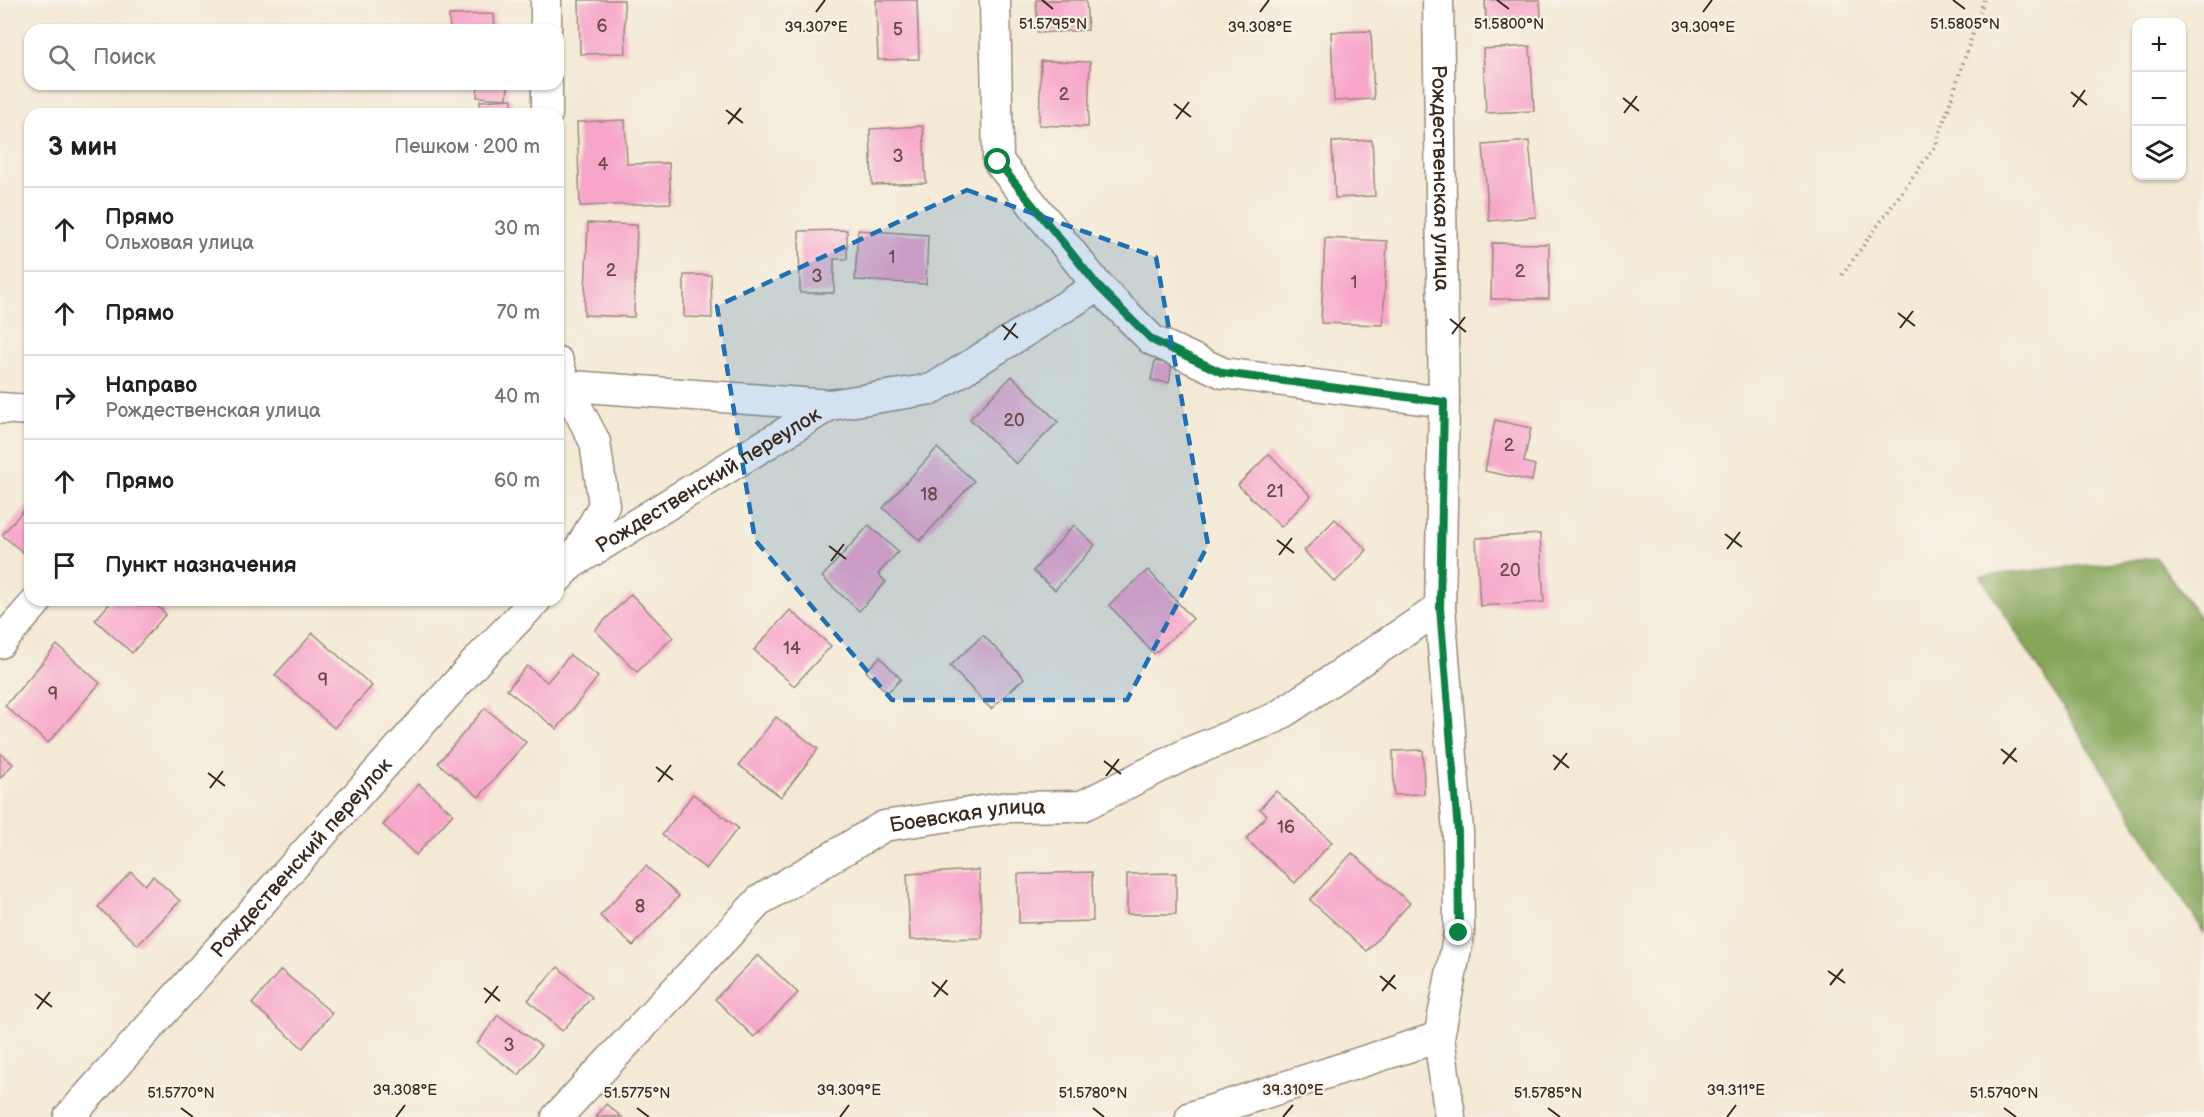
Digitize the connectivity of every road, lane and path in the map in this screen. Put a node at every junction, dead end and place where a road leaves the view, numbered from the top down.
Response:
1 (546, 0) edge
2 (995, 0) edge
3 (1438, 0) edge
4 (1984, 0) edge
5 (546, 24) edge
6 (547, 90) edge
7 (547, 108) edge
8 (1842, 275) dead end
9 (1098, 286) junction
10 (564, 377) edge
11 (564, 384) edge
12 (1444, 402) junction
13 (830, 405) junction
14 (0, 408) edge
15 (24, 410) edge
16 (565, 571) edge
17 (33, 606) edge
18 (530, 606) edge
19 (1440, 608) junction
20 (0, 643) edge
21 (1439, 1037) junction
22 (69, 1117) edge
23 (557, 1117) edge
24 (1191, 1117) edge
25 (1450, 1117) edge

1 - 5 street
2 - 9 street
3 - 12 street, Рождественская улица
4 - 8 path
6 - 7 street
9 - 12 street
9 - 13 street
10 - 13 street
11 - 16 street
12 - 19 street, Рождественская улица
13 - 16 street, Рождественский переулок
14 - 15 street
17 - 20 street
18 - 22 street, Рождественский переулок
19 - 21 street, Рождественская улица
19 - 23 street, Боевская улица
21 - 24 street
21 - 25 street, Рождественская улица

